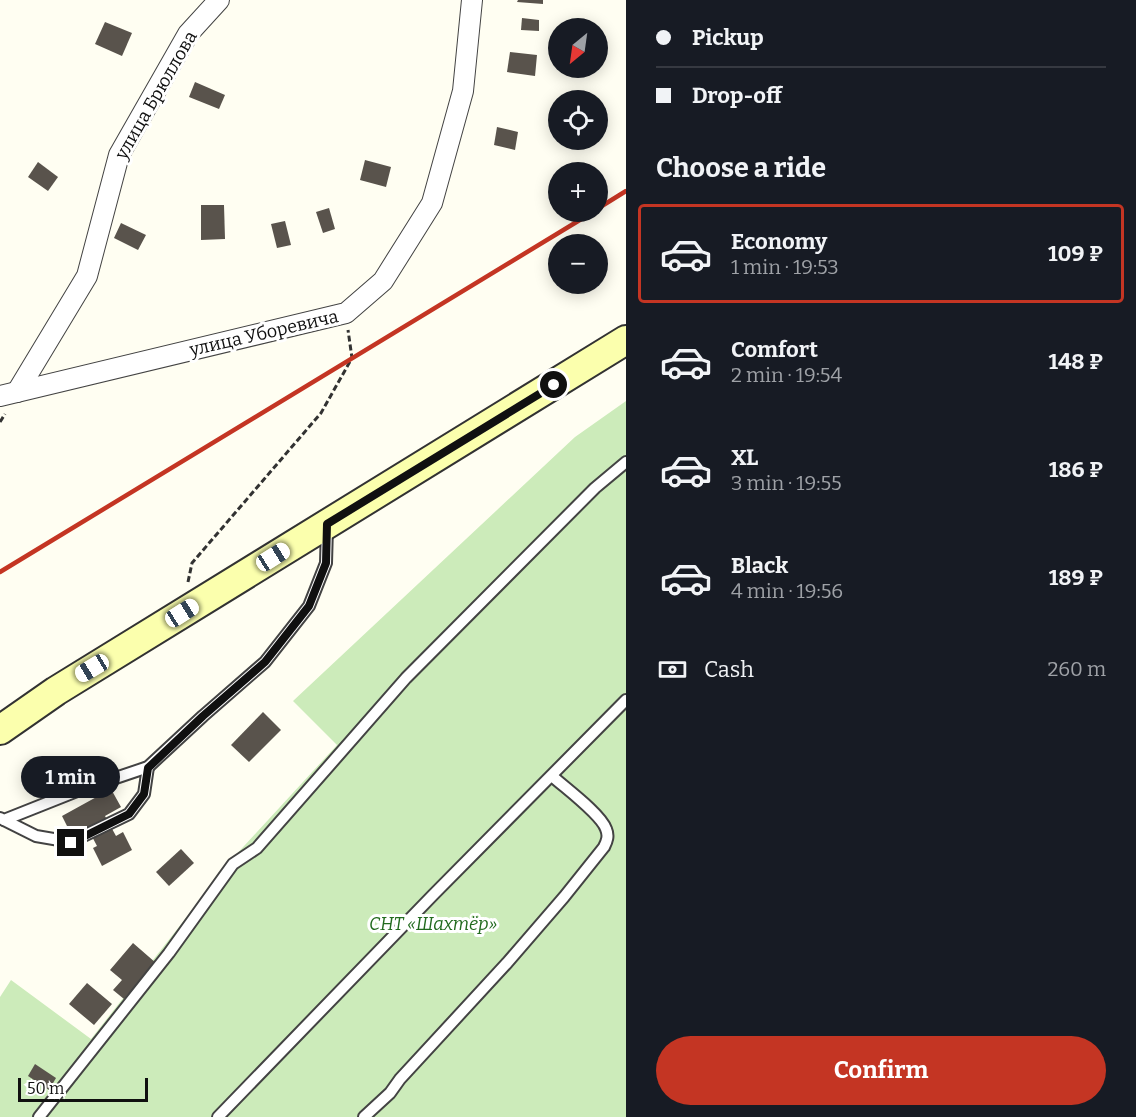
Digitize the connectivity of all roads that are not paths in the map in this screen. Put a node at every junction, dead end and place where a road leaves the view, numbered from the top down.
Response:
1 (219, 0) edge
2 (472, 0) edge
3 (626, 340) edge
4 (9, 394) edge
5 (626, 462) edge
6 (327, 524) junction
7 (626, 700) edge
8 (0, 730) edge
9 (148, 768) junction
10 (552, 776) junction
11 (2, 819) edge
12 (39, 1117) edge
13 (218, 1117) edge
14 (364, 1117) edge

1 - 4 street, улица Брюллова
2 - 4 street, улица Уборевича
3 - 6 main road
5 - 12 lane
6 - 8 main road
6 - 9 lane
7 - 10 lane
9 - 11 lane
9 - 11 lane
10 - 13 lane
10 - 14 lane

